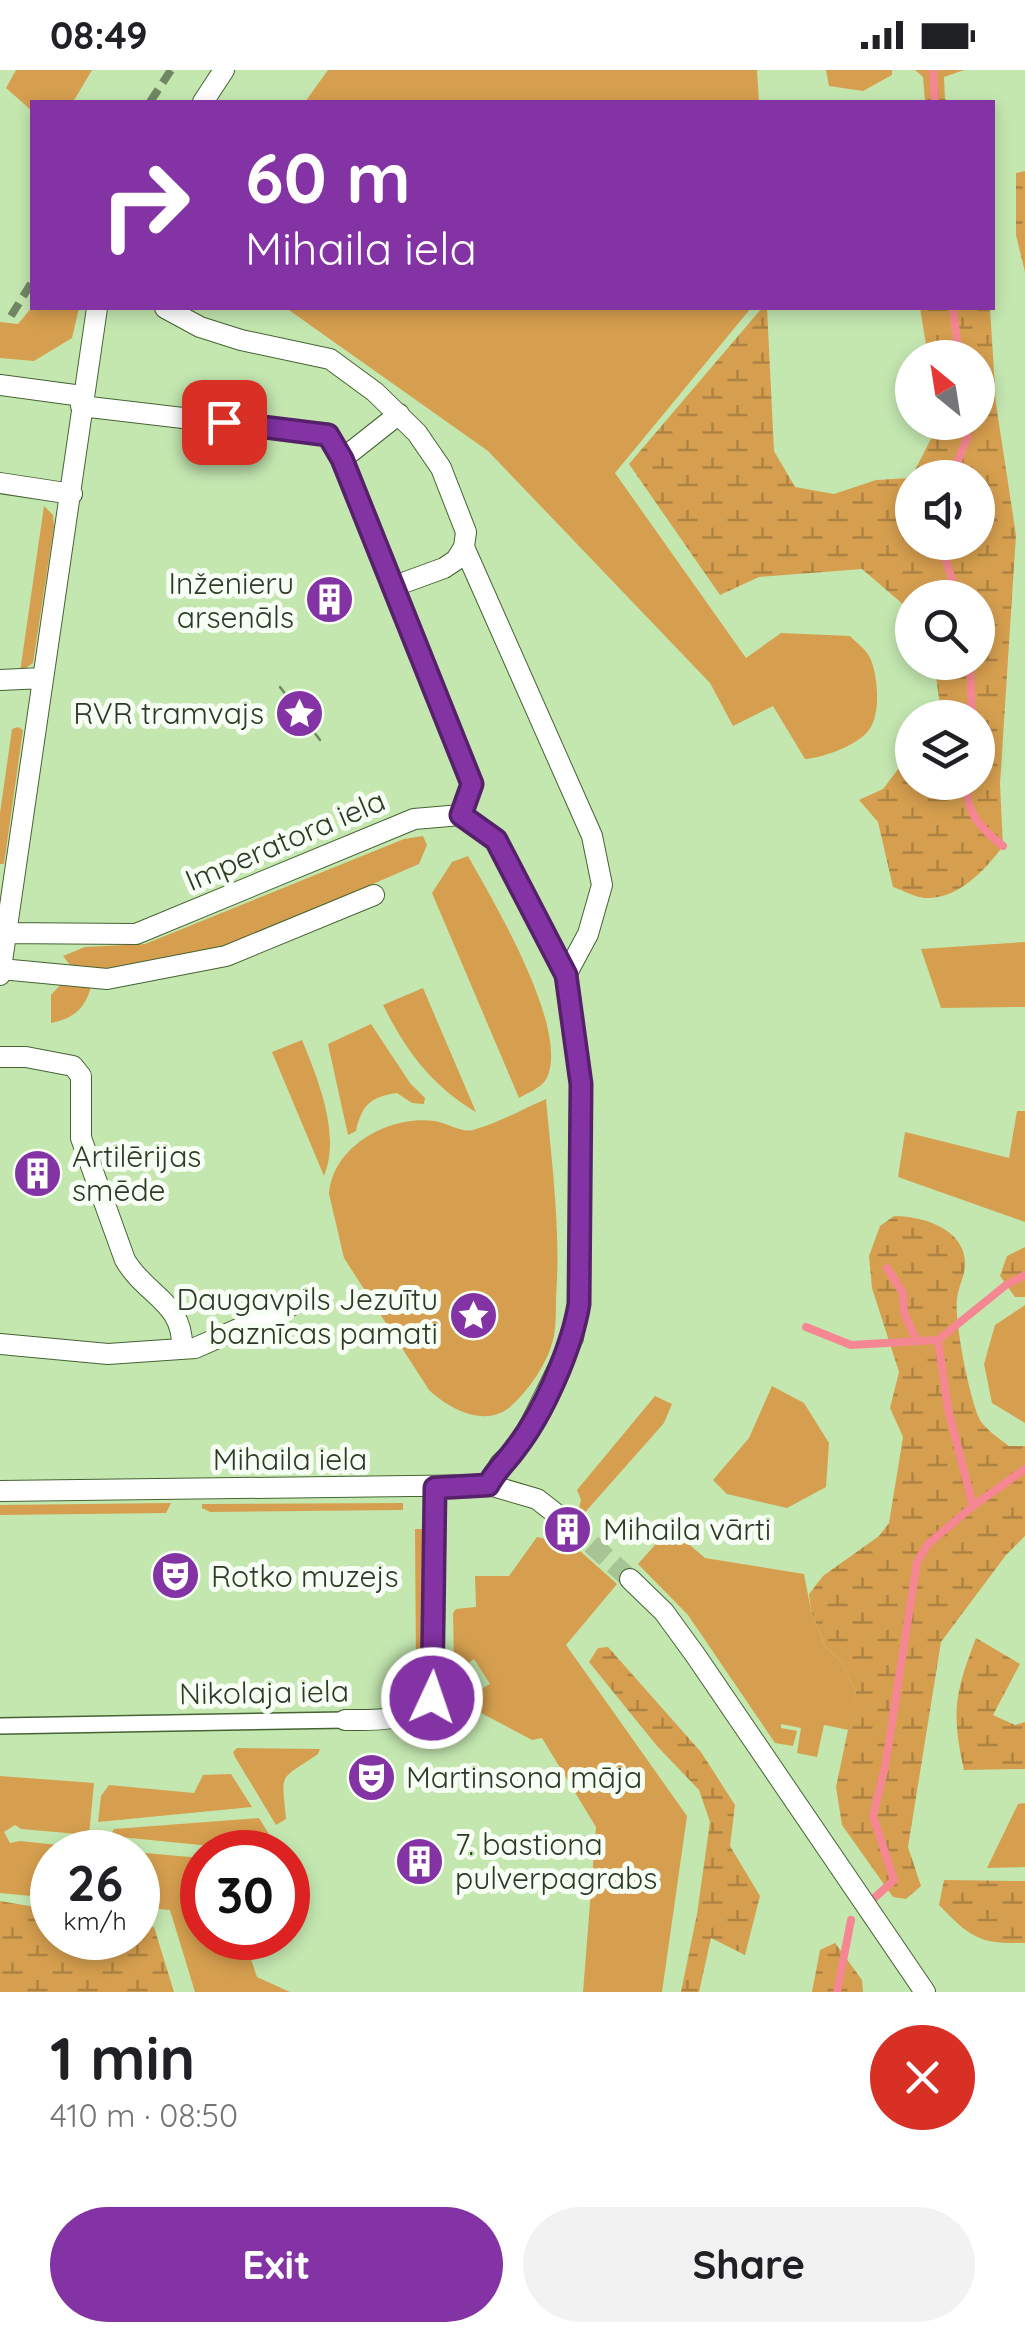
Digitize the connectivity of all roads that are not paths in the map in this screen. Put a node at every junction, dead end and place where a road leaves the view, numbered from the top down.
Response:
1 (224, 70) edge
2 (204, 100) edge
3 (97, 310) edge
4 (169, 310) edge
5 (0, 385) edge
6 (82, 401) junction
7 (399, 414) junction
8 (342, 459) junction
9 (0, 484) edge
10 (72, 494) junction
11 (464, 548) junction
12 (392, 587) junction
13 (43, 678) junction
14 (0, 680) edge
15 (461, 815) junction
16 (374, 896) dead end
17 (2, 933) edge
18 (0, 972) edge
19 (566, 975) junction
20 (0, 1057) edge
21 (304, 1300) dead end
22 (0, 1344) edge
23 (182, 1349) junction
24 (488, 1485) junction
25 (435, 1488) junction
26 (0, 1491) edge
27 (569, 1524) tunnel mouth
28 (630, 1579) tunnel mouth
29 (346, 1720) joint
30 (0, 1726) edge
31 (925, 1992) edge

1 - 2 street
3 - 6 street
4 - 7 street
5 - 6 street
6 - 8 street
6 - 10 street
7 - 8 street
7 - 11 street
8 - 12 street
9 - 10 street
10 - 13 street
11 - 12 street
11 - 19 street
12 - 15 street
13 - 14 street
13 - 17 street
15 - 17 street, Imperatora iela
15 - 19 street
16 - 18 street
17 - 18 street
19 - 24 street
20 - 23 street
21 - 23 street
22 - 23 street
24 - 25 street, Mihaila iela
24 - 27 street, Mihaila iela
25 - 26 street, Mihaila iela
25 - 29 street, Nikolaja iela
28 - 31 street
29 - 30 street, Nikolaja iela

